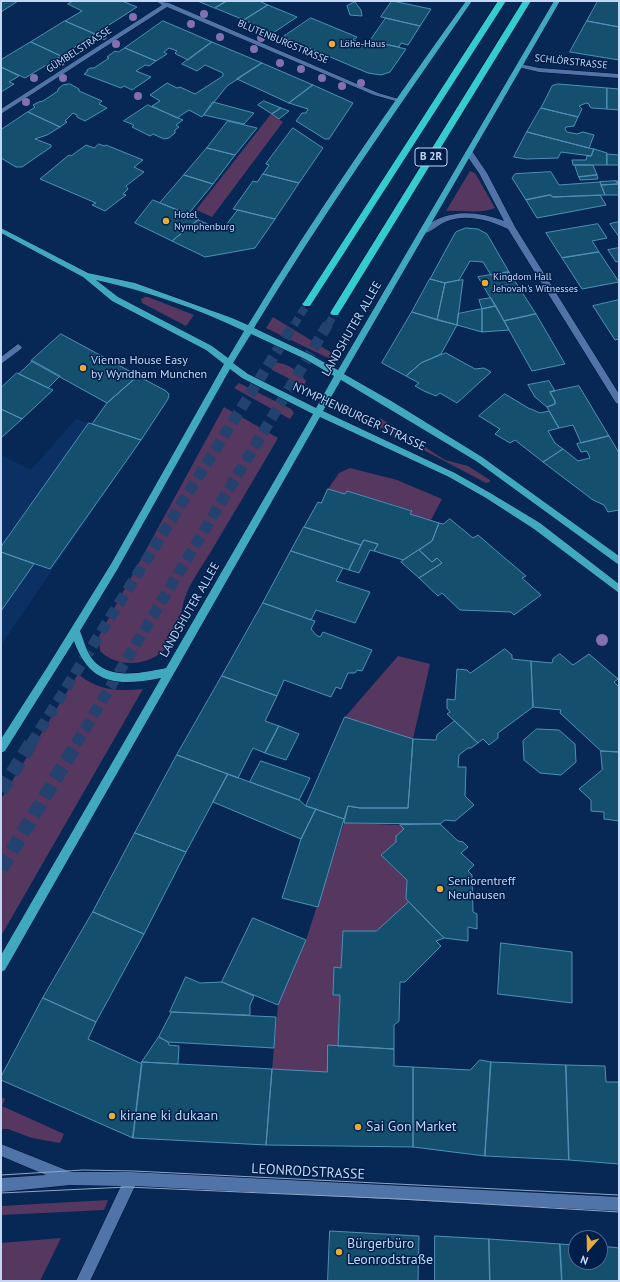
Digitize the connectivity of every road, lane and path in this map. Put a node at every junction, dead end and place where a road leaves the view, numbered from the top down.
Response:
1 (159, 1) edge
2 (469, 1) edge
3 (502, 1) edge
4 (527, 1) edge
5 (557, 1) edge
6 (167, 4) junction
7 (520, 66) junction
8 (619, 76) edge
9 (399, 100) junction
10 (1, 112) edge
11 (469, 153) junction
12 (511, 227) junction
13 (1, 230) edge
14 (423, 231) junction
15 (86, 275) junction
16 (307, 304) tunnel mouth
17 (335, 313) tunnel mouth
18 (249, 328) junction
19 (18, 347) dead end
20 (1, 362) edge
21 (229, 363) junction
22 (340, 375) junction
23 (619, 401) edge
24 (319, 413) junction
25 (619, 562) edge
26 (619, 589) edge
27 (76, 630) junction
28 (171, 671) junction
29 (1, 748) edge
30 (1, 966) edge
31 (1, 1150) edge
32 (131, 1179) junction
33 (71, 1180) junction
34 (1, 1185) edge
35 (619, 1204) edge
36 (83, 1281) edge

1 - 6 street, BLUTENBURGSTRASSE
2 - 9 main road
3 - 16 highway, B 2R
4 - 17 highway, LANDSHUTER ALLEE / B 2R
5 - 7 main road, LANDSHUTER ALLEE
6 - 9 street, BLUTENBURGSTRASSE
6 - 10 street, GÜMBELSTRASSE
7 - 8 street, SCHLÖRSTRASSE
7 - 11 main road, LANDSHUTER ALLEE
9 - 18 main road
11 - 12 street
11 - 14 main road, LANDSHUTER ALLEE
12 - 14 street
12 - 23 street
13 - 15 main road, NYMPHENBURGER STRASSE
14 - 22 main road, LANDSHUTER ALLEE
15 - 18 main road, NYMPHENBURGER STRASSE
15 - 21 main road, NYMPHENBURGER STRASSE
18 - 21 main road
18 - 22 main road, NYMPHENBURGER STRASSE
19 - 20 street
21 - 24 main road, NYMPHENBURGER STRASSE
21 - 27 main road
22 - 24 main road, LANDSHUTER ALLEE
22 - 25 main road, NYMPHENBURGER STRASSE
24 - 26 main road, NYMPHENBURGER STRASSE
24 - 28 main road, LANDSHUTER ALLEE
27 - 28 main road, LANDSHUTER ALLEE
27 - 29 main road
28 - 30 main road, LANDSHUTER ALLEE
31 - 33 street, LEONRODSTRASSE
32 - 33 street, LEONRODSTRASSE
32 - 35 street, LEONRODSTRASSE
32 - 36 street
33 - 34 street

